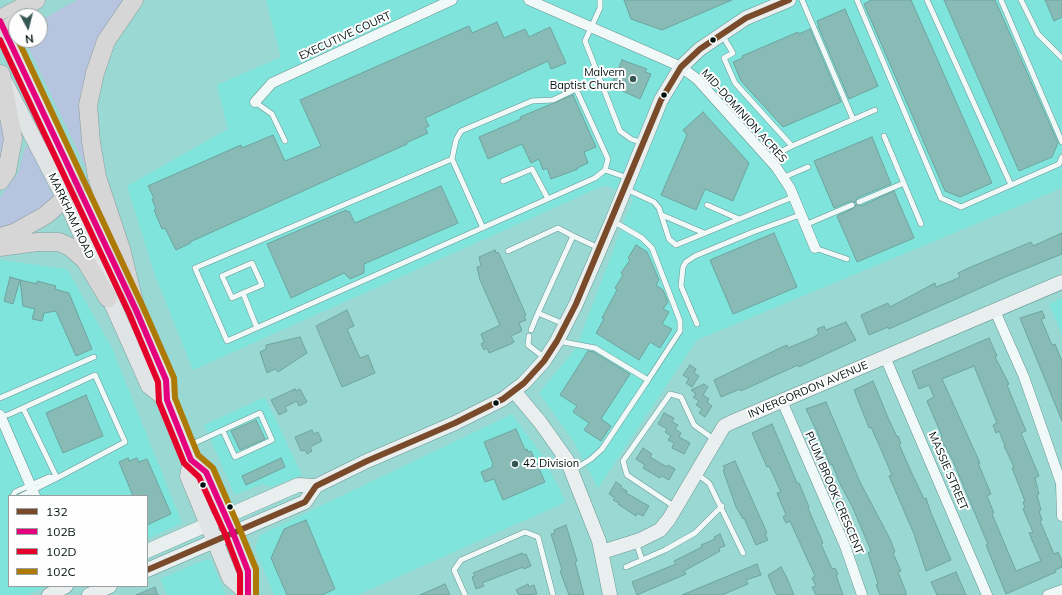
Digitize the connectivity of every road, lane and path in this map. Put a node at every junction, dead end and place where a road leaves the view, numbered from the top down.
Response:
1 (36, 0) edge
2 (41, 0) edge
3 (134, 0) edge
4 (452, 0) edge
5 (529, 0) edge
6 (600, 0) edge
7 (789, 0) edge
8 (802, 0) edge
9 (857, 0) edge
10 (927, 0) edge
11 (1002, 0) edge
12 (1021, 0) edge
13 (26, 8) edge
14 (29, 8) edge
15 (592, 26) junction
16 (721, 34) junction
17 (19, 48) edge
18 (1062, 58) edge
19 (681, 67) junction
20 (0, 73) edge
21 (255, 102) joint
22 (875, 110) dead end
23 (853, 119) junction
24 (884, 136) dead end
25 (285, 141) dead end
26 (1062, 142) edge
27 (643, 143) junction
28 (792, 146) junction
29 (1062, 157) edge
30 (452, 158) junction
31 (769, 158) junction
32 (808, 167) dead end
33 (605, 170) junction
34 (782, 178) junction
35 (0, 181) edge
36 (503, 181) dead end
37 (627, 183) junction
38 (904, 183) junction
39 (1011, 185) junction
40 (71, 193) junction
41 (793, 196) junction
42 (548, 199) junction
43 (859, 202) dead end
44 (707, 205) dead end
45 (852, 205) dead end
46 (662, 215) junction
47 (800, 215) junction
48 (739, 219) junction
49 (612, 221) junction
50 (921, 224) dead end
51 (805, 225) junction
52 (483, 228) junction
53 (704, 233) junction
54 (573, 236) junction
55 (0, 237) edge
56 (0, 247) edge
57 (815, 248) joint
58 (599, 249) junction
59 (508, 251) dead end
60 (847, 259) dead end
61 (1062, 282) edge
62 (243, 293) junction
63 (108, 298) junction
64 (136, 310) junction
65 (995, 311) junction
66 (538, 313) junction
67 (565, 324) junction
68 (697, 324) dead end
69 (257, 328) junction
70 (531, 330) dead end
71 (529, 336) dead end
72 (557, 341) junction
73 (94, 357) dead end
74 (885, 357) junction
75 (546, 358) junction
76 (648, 380) junction
77 (514, 391) junction
78 (0, 398) edge
79 (167, 400) junction
80 (782, 401) junction
81 (23, 408) junction
82 (0, 416) edge
83 (223, 431) junction
84 (716, 440) junction
85 (188, 454) junction
86 (572, 471) junction
87 (696, 474) junction
88 (57, 478) junction
89 (316, 486) junction
90 (33, 491) edge
91 (13, 495) edge
92 (23, 495) edge
93 (722, 506) junction
94 (676, 507) junction
95 (224, 516) junction
96 (1062, 516) edge
97 (208, 524) junction
98 (233, 533) junction
99 (216, 541) junction
100 (635, 541) junction
101 (148, 551) edge
102 (602, 552) junction
103 (744, 553) dead end
104 (642, 560) junction
105 (626, 567) dead end
106 (148, 570) edge
107 (64, 587) edge
108 (108, 587) edge
109 (1062, 590) edge
110 (248, 594) edge
111 (49, 595) edge
112 (89, 595) edge
113 (465, 595) edge
114 (553, 595) edge
115 (610, 595) edge
116 (862, 595) edge
117 (987, 595) edge
118 (1048, 595) edge

1 - 13 highway
2 - 14 highway
3 - 64 highway
4 - 21 street, EXECUTIVE COURT
5 - 15 street
6 - 15 lane
7 - 16 main road
8 - 23 lane
9 - 39 lane
10 - 39 lane
11 - 26 lane
12 - 18 lane
15 - 19 street
15 - 27 lane
16 - 19 main road
16 - 28 lane
17 - 40 main road, MARKHAM ROAD
19 - 27 main road
19 - 31 street, MID-DOMINION ACRES
20 - 35 highway
20 - 40 main road, MARKHAM ROAD
21 - 25 lane
22 - 23 lane
23 - 28 lane
24 - 38 lane
27 - 37 main road
28 - 31 lane
29 - 39 lane
30 - 33 lane
30 - 52 lane
30 - 69 lane
31 - 34 street, MID-DOMINION ACRES
32 - 34 lane
33 - 37 lane
33 - 42 lane
34 - 41 street, MID-DOMINION ACRES
36 - 42 lane
37 - 46 lane
37 - 49 main road
38 - 43 lane
38 - 50 lane
40 - 55 highway
40 - 63 main road, MARKHAM ROAD
40 - 64 main road, MARKHAM ROAD
41 - 47 street, MID-DOMINION ACRES
41 - 48 lane
42 - 52 lane
44 - 48 lane
45 - 51 lane
46 - 53 lane
46 - 53 lane
47 - 51 street, MID-DOMINION ACRES
47 - 68 lane
48 - 53 lane
49 - 58 main road
49 - 76 lane
51 - 57 street, MID-DOMINION ACRES
52 - 69 lane
54 - 58 lane
54 - 59 lane
54 - 66 lane
56 - 63 highway
57 - 60 lane
58 - 67 main road
61 - 65 main road, INVERGORDON AVENUE
62 - 62 lane
62 - 69 lane
63 - 79 main road, MARKHAM ROAD
64 - 79 main road, MARKHAM ROAD
65 - 74 main road, INVERGORDON AVENUE
65 - 96 street
66 - 67 lane
66 - 70 lane
67 - 72 main road
71 - 75 lane
72 - 75 main road
72 - 76 lane
73 - 78 lane
74 - 80 main road, INVERGORDON AVENUE
74 - 117 street, MASSIE STREET
75 - 77 main road
76 - 86 lane
77 - 86 main road
77 - 89 main road
79 - 85 main road, MARKHAM ROAD
80 - 84 main road, INVERGORDON AVENUE
80 - 116 street, PLUM BROOK CRESCENT
81 - 82 lane
81 - 88 lane
81 - 88 lane
82 - 90 street
83 - 83 lane
83 - 85 lane
84 - 87 main road, INVERGORDON AVENUE
84 - 94 lane
85 - 95 main road, MARKHAM ROAD
85 - 97 main road, MARKHAM ROAD
86 - 102 main road
87 - 93 lane
87 - 94 main road, INVERGORDON AVENUE
88 - 90 lane
89 - 95 main road
89 - 98 main road
90 - 91 lane
90 - 92 lane
93 - 103 lane
93 - 104 lane
94 - 100 main road, INVERGORDON AVENUE
95 - 97 main road
95 - 98 main road, MARKHAM ROAD
97 - 99 main road, MARKHAM ROAD
97 - 101 main road
98 - 99 main road
98 - 110 main road, MARKHAM ROAD
99 - 106 main road
99 - 110 main road, MARKHAM ROAD
100 - 102 main road, INVERGORDON AVENUE
100 - 104 lane
102 - 115 main road
104 - 105 lane
107 - 111 main road
108 - 112 main road
109 - 118 street
113 - 114 lane

